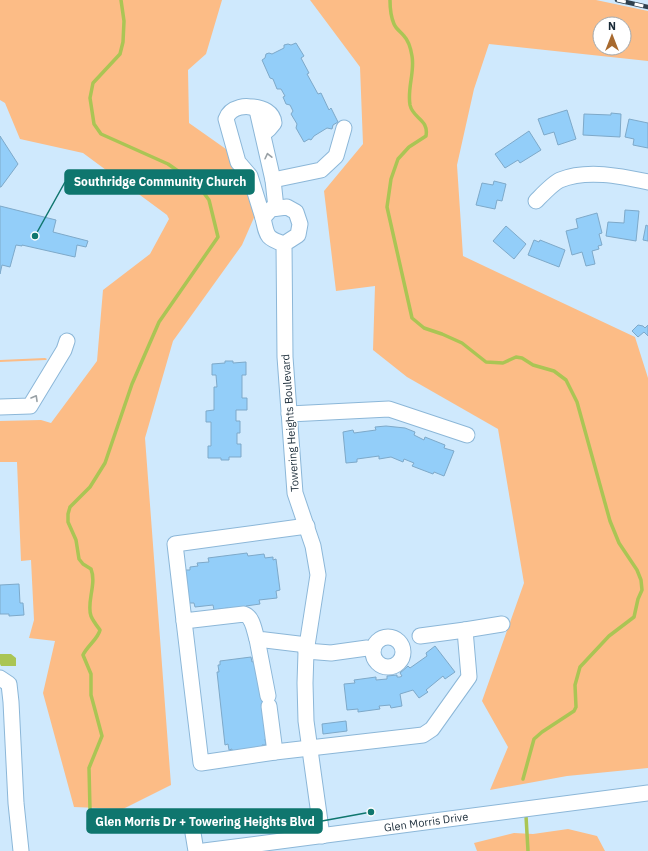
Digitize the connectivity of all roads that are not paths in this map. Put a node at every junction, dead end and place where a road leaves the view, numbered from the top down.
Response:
1 (344, 128) dead end
2 (274, 180) junction
3 (648, 182) edge
4 (536, 201) dead end
5 (276, 208) junction
6 (263, 218) junction
7 (284, 244) junction
8 (67, 341) dead end
9 (0, 407) edge
10 (289, 414) junction
11 (467, 435) dead end
12 (307, 526) junction
13 (184, 621) junction
14 (502, 624) dead end
15 (465, 630) junction
16 (420, 636) dead end
17 (257, 639) junction
18 (306, 648) junction
19 (373, 650) dead end
20 (0, 678) edge
21 (310, 748) junction
22 (275, 752) junction
23 (648, 793) edge
24 (194, 833) dead end
25 (322, 836) junction
26 (21, 851) edge
27 (196, 851) edge
28 (204, 851) edge

1 - 2 street
2 - 5 street
2 -> 6 street
3 - 4 street
5 - 6 street
5 - 7 street
6 - 7 street
7 - 10 street, Towering Heights Boulevard
9 -> 8 street
10 - 11 street
10 - 12 street, Towering Heights Boulevard
12 - 13 street
12 - 18 street, Towering Heights Boulevard
13 - 17 street
13 - 22 street
14 - 15 street
15 - 16 street
15 - 21 street
17 - 18 street
17 - 22 street
18 - 19 street
18 - 21 street, Towering Heights Boulevard
20 - 26 street
21 - 22 street
21 - 25 street, Towering Heights Boulevard
23 - 25 street, Glen Morris Drive
24 - 27 street
25 - 28 street, Glen Morris Drive

